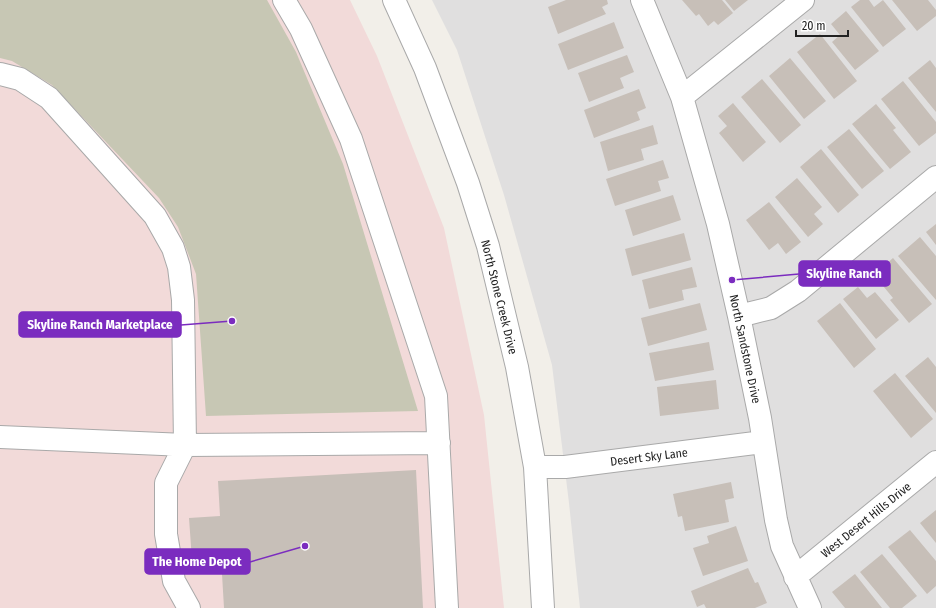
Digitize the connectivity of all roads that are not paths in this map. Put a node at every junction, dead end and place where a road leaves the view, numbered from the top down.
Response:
1 (284, 0) edge
2 (394, 0) edge
3 (642, 0) edge
4 (803, 0) edge
5 (0, 74) edge
6 (682, 97) junction
7 (936, 177) edge
8 (739, 316) junction
9 (0, 436) edge
10 (763, 442) junction
11 (439, 443) junction
12 (185, 445) junction
13 (936, 462) edge
14 (535, 467) junction
15 (795, 577) junction
16 (189, 608) edge
17 (447, 608) edge
18 (543, 608) edge
19 (810, 608) edge

1 - 11 street
2 - 14 street, North Stone Creek Drive
3 - 6 street, North Sandstone Drive
4 - 6 street
5 - 12 street
6 - 8 street, North Sandstone Drive
7 - 8 street
8 - 10 street, North Sandstone Drive
9 - 12 street
10 - 14 street, Desert Sky Lane
10 - 15 street, North Sandstone Drive
11 - 12 street
11 - 17 street
12 - 16 street
13 - 15 street, West Desert Hills Drive
14 - 18 street, North Stone Creek Drive
15 - 19 street, North Sandstone Drive

